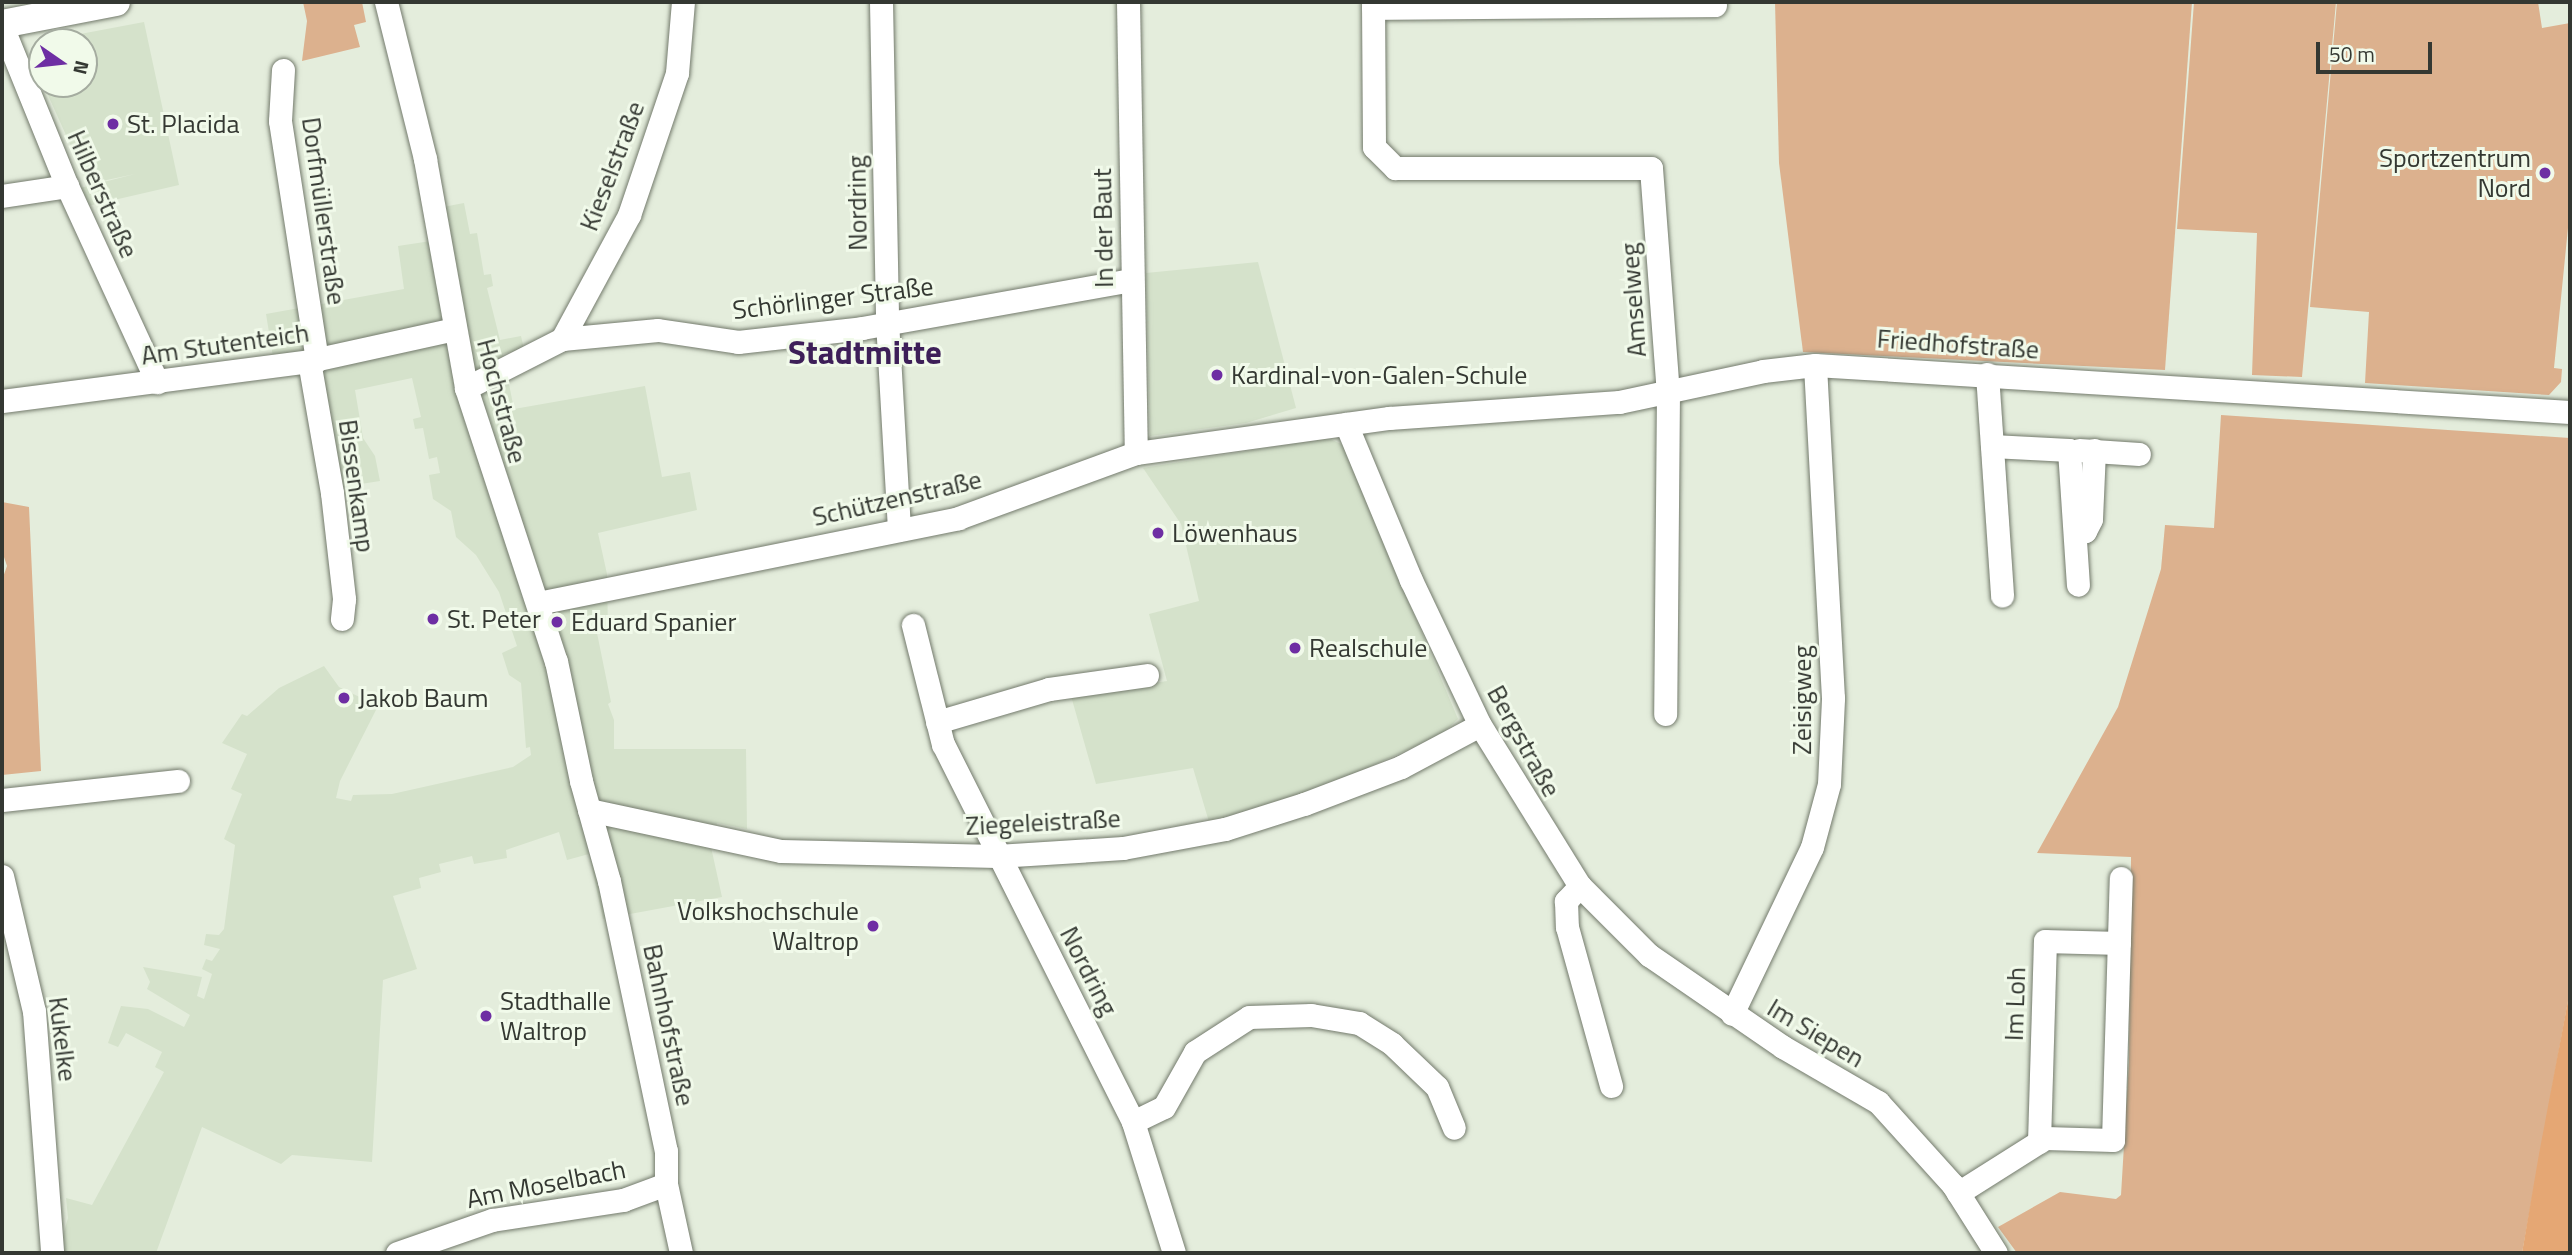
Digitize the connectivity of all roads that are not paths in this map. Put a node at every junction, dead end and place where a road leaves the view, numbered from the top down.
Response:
1 (116, 2) edge
2 (386, 2) edge
3 (683, 2) edge
4 (881, 2) edge
5 (1128, 2) edge
6 (1373, 5) edge
7 (1715, 5) dead end
8 (2, 25) edge
9 (283, 69) dead end
10 (67, 186) junction
11 (2, 196) edge
12 (1132, 280) junction
13 (887, 321) junction
14 (454, 329) junction
15 (562, 339) junction
16 (313, 361) junction
17 (1815, 365) junction
18 (1987, 374) junction
19 (157, 382) junction
20 (467, 388) junction
21 (1668, 392) junction
22 (2, 401) edge
23 (2570, 412) edge
24 (1346, 424) junction
25 (1992, 446) junction
26 (2068, 450) junction
27 (2094, 450) junction
28 (1136, 453) junction
29 (2139, 454) dead end
30 (899, 530) junction
31 (2075, 531) junction
32 (2078, 585) dead end
33 (2002, 595) dead end
34 (538, 603) junction
35 (342, 618) dead end
36 (913, 625) dead end
37 (1147, 675) dead end
38 (1665, 714) dead end
39 (937, 722) junction
40 (1480, 725) junction
41 (178, 781) dead end
42 (2, 800) edge
43 (589, 810) junction
44 (997, 856) junction
45 (2, 876) edge
46 (2121, 878) dead end
47 (1580, 886) junction
48 (2119, 943) junction
49 (1732, 1014) junction
50 (1611, 1086) dead end
51 (1133, 1122) junction
52 (1454, 1128) dead end
53 (2039, 1142) junction
54 (666, 1184) junction
55 (1958, 1193) junction
56 (52, 1253) edge
57 (397, 1253) edge
58 (681, 1253) edge
59 (1174, 1253) edge
60 (1996, 1253) edge

1 - 8 main road
2 - 14 street, Hochstraße
3 - 15 street, Kieselstraße
4 - 13 street, Nordring
5 - 12 street, In der Baut
6 - 7 street
6 - 21 street, Amselweg
8 - 10 street, Hilberstraße
9 - 16 street, Dorfmüllerstraße
10 - 11 street
10 - 19 street, Hilberstraße
12 - 13 street, Schörlinger Straße
12 - 28 street, In der Baut
13 - 15 street, Schörlinger Straße
13 - 30 street, Nordring
14 - 16 street, Am Stutenteich
14 - 20 street, Hochstraße
15 - 20 street, Schörlinger Straße
16 - 19 street, Am Stutenteich
16 - 35 street, Bissenkamp
17 - 18 street, Friedhofstraße
17 - 21 street, Friedhofstraße
17 - 49 street, Zeisigweg
18 - 23 street, Friedhofstraße
18 - 25 street
19 - 22 street, Am Stutenteich
20 - 34 street, Hochstraße
21 - 24 street, Friedhofstraße
21 - 38 street, Amselweg
24 - 28 street, Schützenstraße
24 - 40 street, Bergstraße
25 - 26 street
25 - 33 street
26 - 27 street
26 - 31 street
27 - 29 street
27 - 31 street
28 - 30 street, Schützenstraße
30 - 34 street, Schützenstraße
31 - 32 street
34 - 43 street, Hochstraße
36 - 39 street, Nordring
37 - 39 street
39 - 44 street, Nordring
40 - 44 street, Ziegeleistraße
40 - 47 street, Bergstraße
41 - 42 street
43 - 44 street, Ziegeleistraße
43 - 54 street, Bahnhofstraße
44 - 51 street, Nordring
45 - 56 street, Kukelke
46 - 48 street
47 - 49 street, Im Siepen
47 - 50 street
48 - 53 street
48 - 53 street, Im Loh
49 - 55 street, Im Siepen
51 - 52 street
51 - 59 street, Nordring
53 - 55 street
54 - 57 street, Am Moselbach
54 - 58 street, Bahnhofstraße
55 - 60 street, Im Siepen

